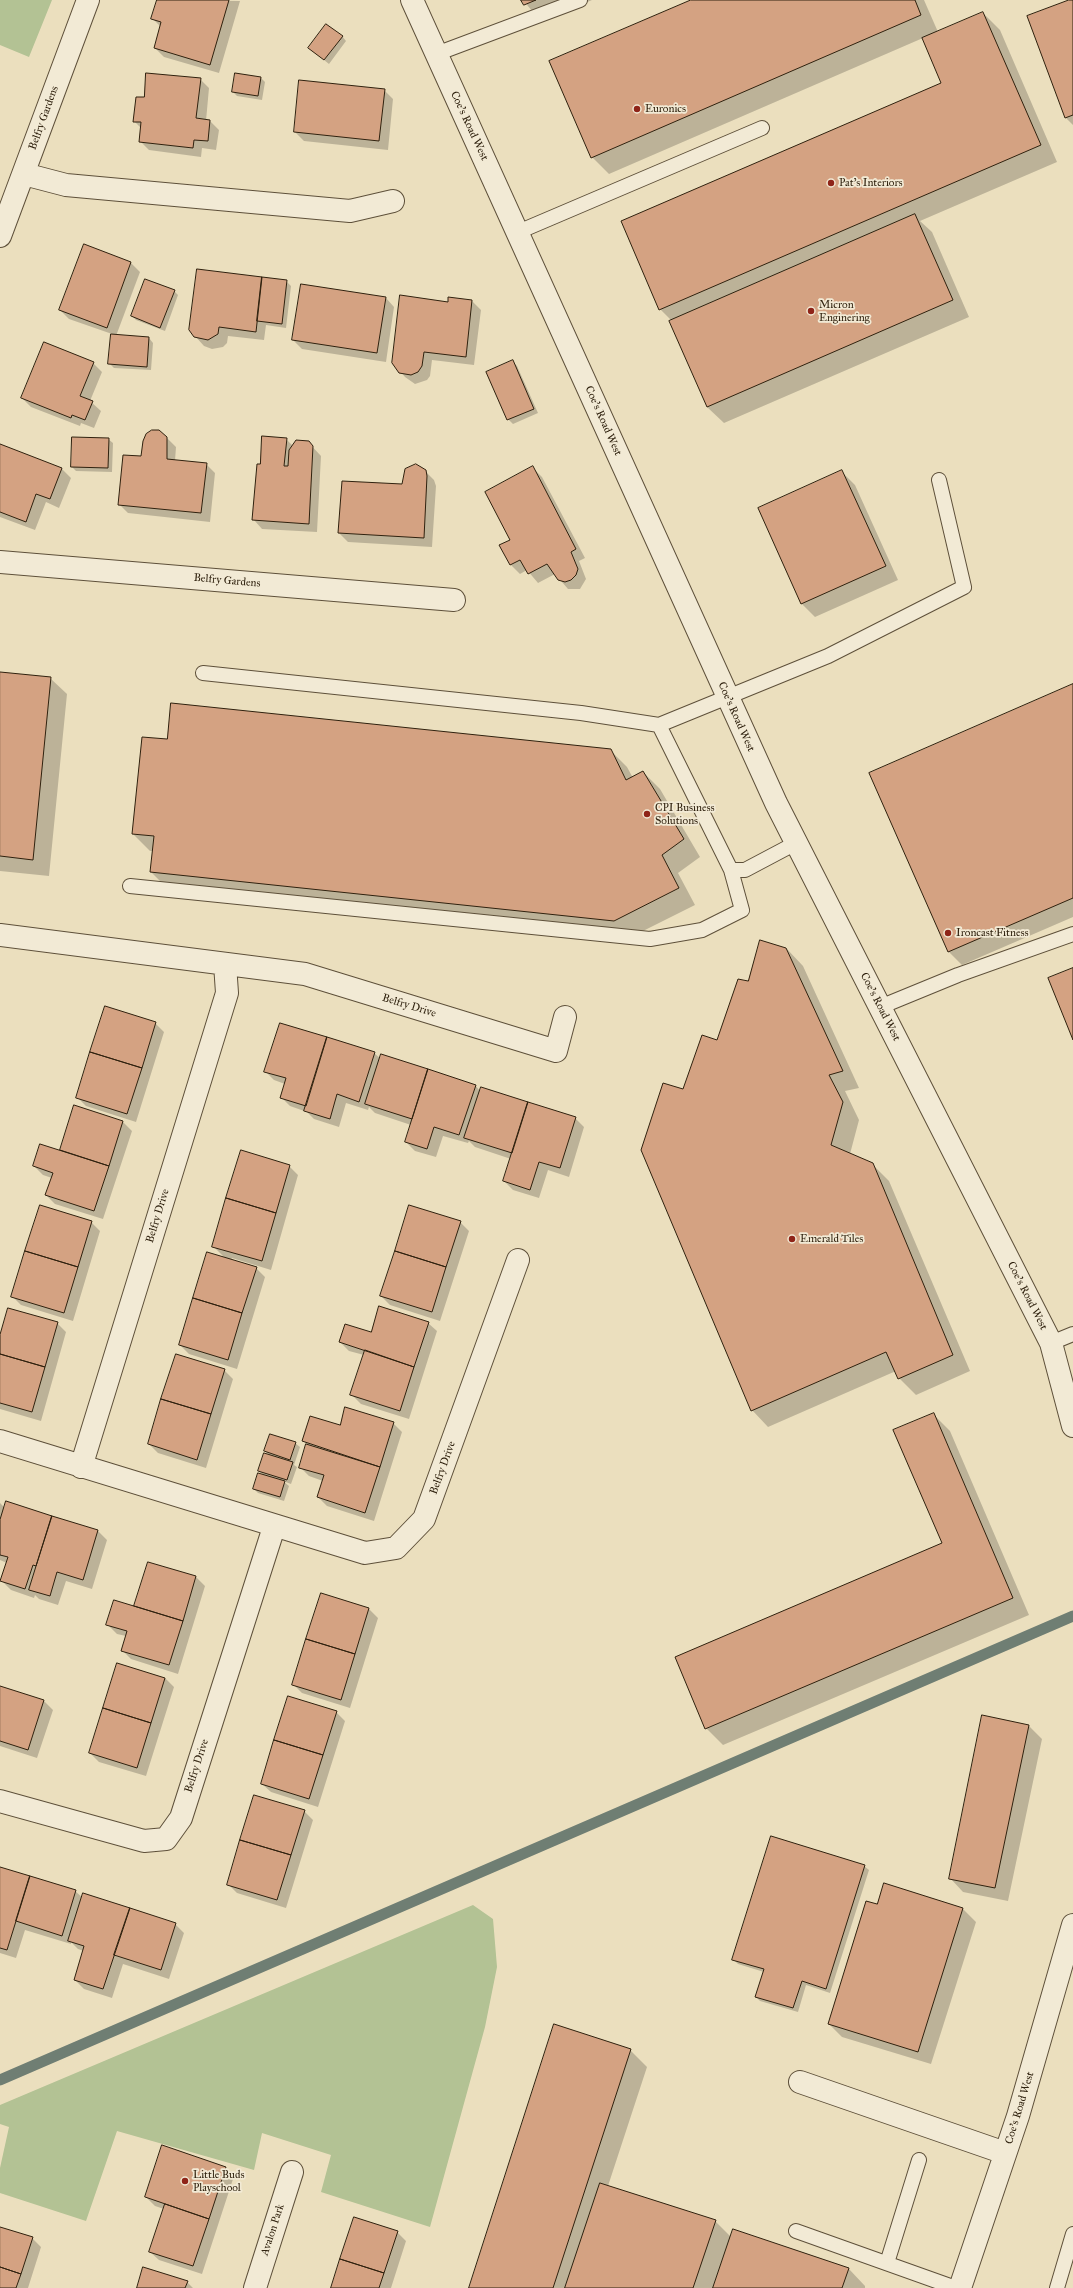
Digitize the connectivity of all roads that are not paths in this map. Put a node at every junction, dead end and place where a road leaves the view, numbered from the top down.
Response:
1 (88, 0) edge
2 (412, 0) edge
3 (580, 0) edge
4 (436, 54) junction
5 (762, 128) dead end
6 (24, 174) junction
7 (393, 201) dead end
8 (518, 232) junction
9 (0, 236) edge
10 (939, 480) dead end
11 (0, 562) edge
12 (454, 600) dead end
13 (203, 673) dead end
14 (727, 696) junction
15 (658, 725) junction
16 (796, 843) junction
17 (731, 870) junction
18 (130, 886) dead end
19 (1073, 934) edge
20 (0, 935) edge
21 (225, 964) junction
22 (880, 1007) junction
23 (565, 1017) dead end
24 (518, 1260) dead end
25 (1073, 1334) edge
26 (1051, 1343) junction
27 (1073, 1426) edge
28 (0, 1441) edge
29 (81, 1467) junction
30 (274, 1526) junction
31 (0, 1801) edge
32 (1073, 1925) edge
33 (800, 2082) dead end
34 (1005, 2154) junction
35 (919, 2160) dead end
36 (292, 2172) dead end
37 (796, 2231) dead end
38 (1073, 2234) edge
39 (887, 2263) junction
40 (255, 2288) edge
41 (956, 2288) edge
42 (960, 2288) edge
43 (1057, 2288) edge

1 - 6 street, Belfry Gardens
2 - 4 street, Coe's Road West
3 - 4 lane
4 - 8 street, Coe's Road West
5 - 8 lane
6 - 7 street
6 - 9 street, Belfry Gardens
8 - 14 street, Coe's Road West
10 - 14 lane
11 - 12 street, Belfry Gardens
13 - 15 lane
14 - 15 lane
14 - 16 street, Coe's Road West
15 - 17 lane
16 - 17 lane
16 - 22 street, Coe's Road West
17 - 18 lane
19 - 22 lane
20 - 21 street, Belfry Drive
21 - 23 street, Belfry Drive
21 - 29 street, Belfry Drive
22 - 26 street, Coe's Road West
24 - 30 street, Belfry Drive
25 - 26 lane
26 - 27 street, Coe's Road West
28 - 29 street, Belfry Drive
29 - 30 street, Belfry Drive
30 - 31 street, Belfry Drive
32 - 34 street, Coe's Road West
33 - 34 street
34 - 42 street, Coe's Road West
35 - 39 lane
36 - 40 street, Avalon Park
37 - 39 lane
38 - 43 lane
39 - 41 lane

